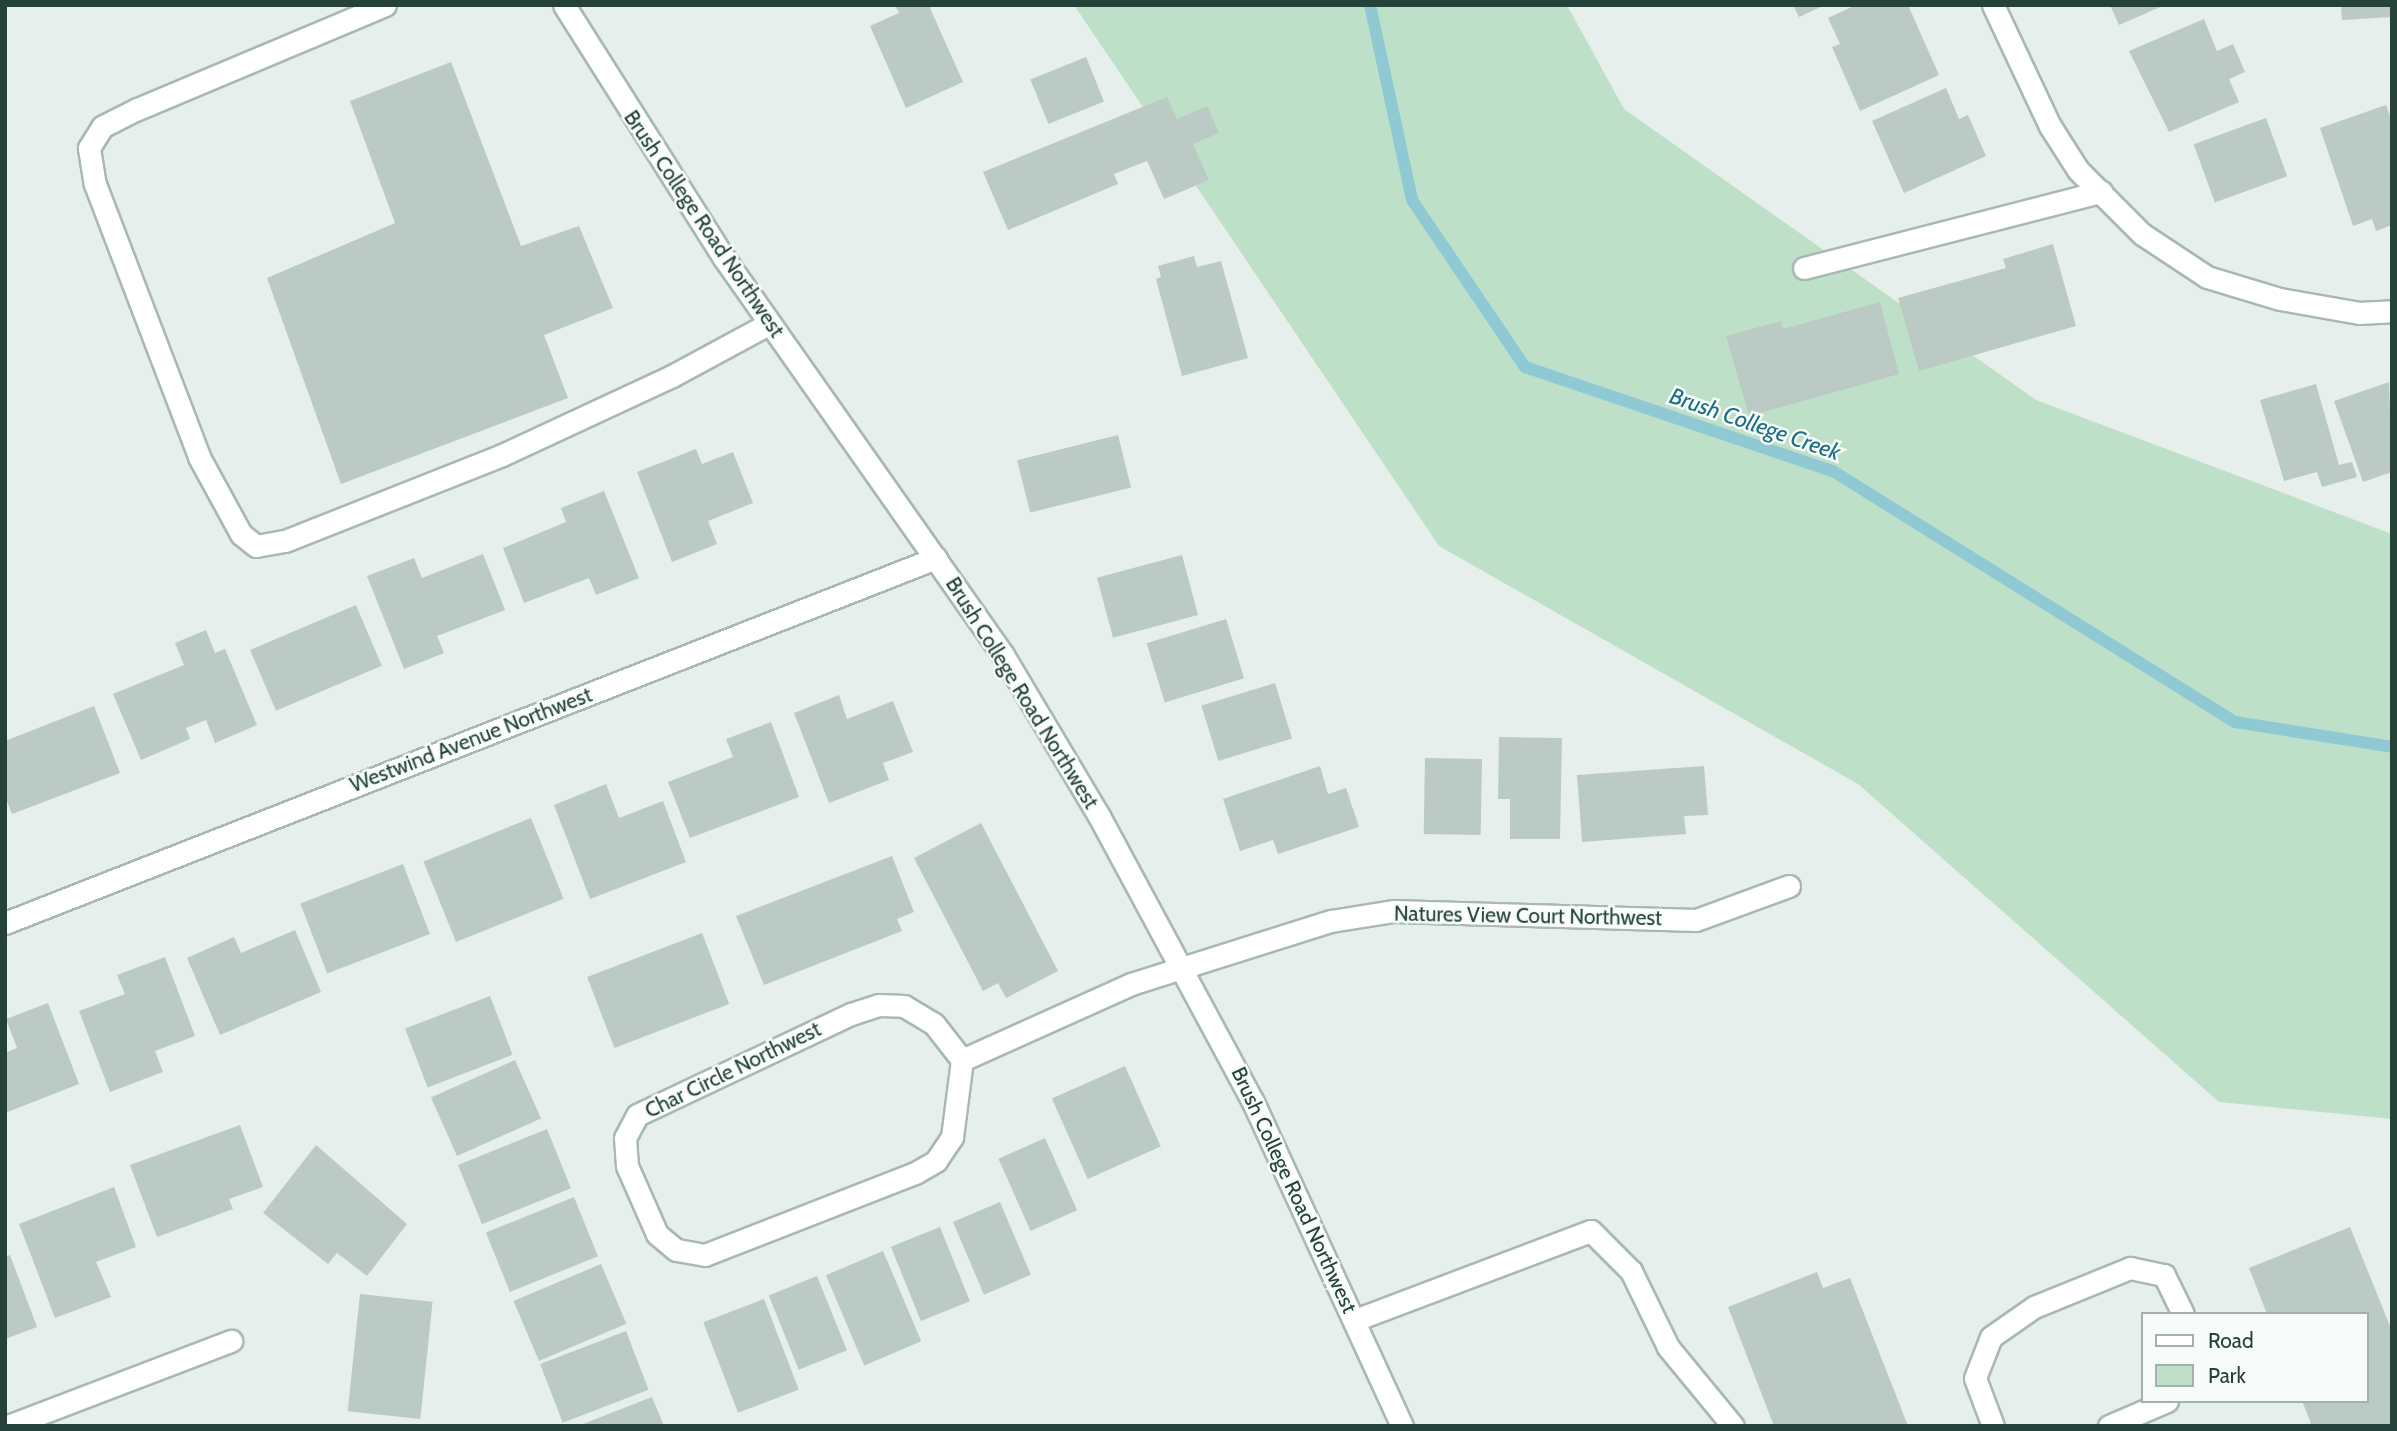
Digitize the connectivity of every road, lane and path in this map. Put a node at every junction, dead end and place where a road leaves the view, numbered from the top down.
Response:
1 (385, 5) edge
2 (564, 5) edge
3 (1993, 5) edge
4 (2101, 192) junction
5 (1804, 268) dead end
6 (2392, 311) edge
7 (770, 323) junction
8 (936, 558) junction
9 (1789, 886) dead end
10 (5, 923) edge
11 (1184, 968) junction
12 (962, 1060) junction
13 (2182, 1312) edge
14 (1355, 1320) junction
15 (231, 1341) dead end
16 (2162, 1403) edge
17 (8, 1426) edge
18 (1402, 1426) edge
19 (1733, 1426) edge
20 (1993, 1426) edge
21 (2109, 1426) edge

1 - 7 street
2 - 7 street, Brush College Road Northwest
3 - 4 street
4 - 5 street
4 - 6 street
7 - 8 street, Brush College Road Northwest
8 - 10 street, Westwind Avenue Northwest
8 - 11 street, Brush College Road Northwest
9 - 11 street, Natures View Court Northwest
11 - 12 street
11 - 14 street, Brush College Road Northwest
12 - 12 street, Char Circle Northwest
13 - 20 street
14 - 18 street, Brush College Road Northwest
14 - 19 street
15 - 17 street
16 - 21 street

